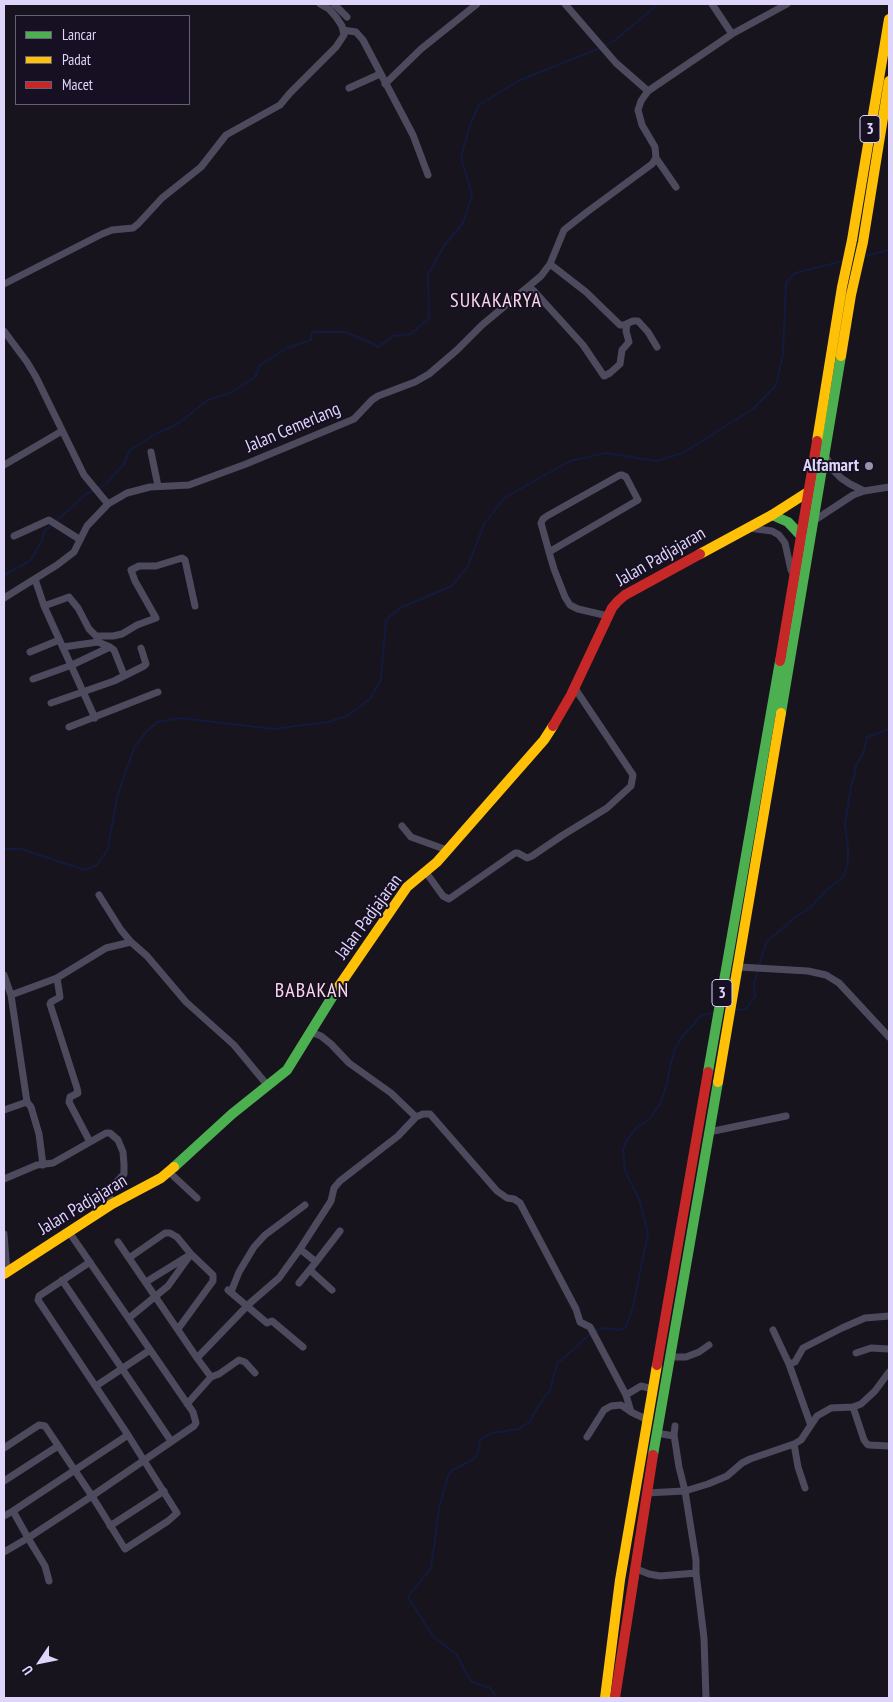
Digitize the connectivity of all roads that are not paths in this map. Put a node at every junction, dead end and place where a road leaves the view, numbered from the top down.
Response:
1 (320, 4) edge
2 (477, 4) edge
3 (565, 4) edge
4 (712, 4) edge
5 (787, 4) edge
6 (333, 6) edge
7 (347, 17) dead end
8 (889, 19) edge
9 (343, 30) junction
10 (732, 34) junction
11 (380, 74) junction
12 (889, 81) edge
13 (385, 84) junction
14 (349, 88) dead end
15 (648, 90) junction
16 (656, 158) junction
17 (428, 175) dead end
18 (676, 187) dead end
19 (550, 264) junction
20 (5, 284) edge
21 (528, 287) junction
22 (627, 324) junction
23 (4, 331) edge
24 (11, 340) junction
25 (4, 344) edge
26 (657, 347) dead end
27 (62, 431) junction
28 (151, 452) dead end
29 (825, 455) junction
30 (4, 465) edge
31 (158, 486) junction
32 (889, 487) edge
33 (864, 491) junction
34 (808, 492) junction
35 (108, 504) junction
36 (772, 515) junction
37 (815, 520) junction
38 (748, 528) junction
39 (14, 536) dead end
40 (802, 537) junction
41 (79, 539) junction
42 (549, 552) junction
43 (795, 577) junction
44 (35, 579) junction
45 (4, 598) edge
46 (44, 606) junction
47 (195, 606) dead end
48 (608, 616) junction
49 (792, 622) junction
50 (59, 640) junction
51 (63, 647) junction
52 (110, 647) junction
53 (141, 648) dead end
54 (30, 652) dead end
55 (72, 665) junction
56 (124, 676) junction
57 (33, 679) dead end
58 (574, 687) junction
59 (84, 692) junction
60 (158, 692) dead end
61 (51, 703) dead end
62 (96, 718) junction
63 (69, 727) dead end
64 (402, 826) dead end
65 (447, 850) junction
66 (425, 871) junction
67 (99, 894) dead end
68 (131, 942) junction
69 (738, 967) junction
70 (4, 975) edge
71 (57, 978) junction
72 (11, 995) junction
73 (311, 1032) junction
74 (889, 1038) edge
75 (268, 1086) junction
76 (28, 1102) junction
77 (4, 1110) edge
78 (416, 1116) junction
79 (786, 1116) dead end
80 (710, 1132) junction
81 (90, 1142) junction
82 (43, 1165) junction
83 (169, 1172) junction
84 (4, 1179) edge
85 (197, 1198) dead end
86 (112, 1204) junction
87 (305, 1205) dead end
88 (340, 1231) dead end
89 (69, 1232) junction
90 (4, 1234) edge
91 (118, 1242) dead end
92 (300, 1249) junction
93 (191, 1254) junction
94 (129, 1258) junction
95 (90, 1262) junction
96 (316, 1262) junction
97 (310, 1270) junction
98 (5, 1273) edge
99 (62, 1280) junction
100 (146, 1282) junction
101 (299, 1284) dead end
102 (332, 1290) dead end
103 (156, 1297) junction
104 (247, 1306) junction
105 (889, 1316) edge
106 (129, 1318) junction
107 (178, 1329) junction
108 (773, 1330) dead end
109 (709, 1345) dead end
110 (303, 1347) dead end
111 (889, 1349) edge
112 (150, 1350) junction
113 (856, 1353) dead end
114 (670, 1357) junction
115 (197, 1358) junction
116 (789, 1364) junction
117 (122, 1369) junction
118 (889, 1372) edge
119 (255, 1373) dead end
120 (211, 1377) junction
121 (96, 1386) junction
122 (653, 1389) junction
123 (626, 1394) junction
124 (187, 1404) junction
125 (852, 1407) junction
126 (631, 1412) junction
127 (648, 1420) junction
128 (810, 1423) junction
129 (675, 1426) dead end
130 (656, 1433) junction
131 (128, 1435) junction
132 (674, 1436) junction
133 (587, 1437) dead end
134 (171, 1441) junction
135 (794, 1444) junction
136 (58, 1446) junction
137 (889, 1446) edge
138 (4, 1448) edge
139 (144, 1461) junction
140 (73, 1469) junction
141 (4, 1481) edge
142 (805, 1488) dead end
143 (164, 1491) junction
144 (685, 1491) junction
145 (646, 1493) junction
146 (92, 1496) junction
147 (12, 1511) junction
148 (4, 1516) edge
149 (110, 1526) junction
150 (28, 1538) junction
151 (4, 1552) edge
152 (634, 1568) junction
153 (696, 1573) junction
154 (49, 1581) dead end
155 (605, 1698) edge
156 (615, 1698) edge
157 (706, 1698) edge

1 - 6 street
2 - 13 street
3 - 15 street
4 - 10 street
5 - 10 street
6 - 7 street
6 - 9 street
8 - 34 main road, 3
9 - 11 street
9 - 20 street
10 - 15 street
11 - 13 street
11 - 14 street
12 - 29 main road, 3
13 - 17 street
15 - 16 street
16 - 18 street
16 - 19 street, Jalan Cemerlang
19 - 21 street, Jalan Cemerlang
19 - 22 street
21 - 22 street
21 - 31 street, Jalan Cemerlang
22 - 26 street
23 - 24 street
24 - 25 street
24 - 27 street
27 - 30 street
27 - 35 street
28 - 31 street
29 - 33 street
29 - 37 main road, 3
31 - 35 street, Jalan Cemerlang
32 - 33 street
33 - 37 street
34 - 36 main road, Jalan Padjajaran
34 - 40 main road, 3
35 - 41 street, Jalan Cemerlang
36 - 38 main road, Jalan Padjajaran
36 - 40 main road
37 - 49 main road, 3
38 - 43 street
38 - 48 main road, Jalan Padjajaran
39 - 41 street
40 - 43 main road, 3
41 - 44 street, Jalan Cemerlang
42 - 42 street
42 - 48 street
43 - 49 main road, 3
44 - 45 street, Jalan Cemerlang
44 - 46 street
46 - 47 street
46 - 50 street
48 - 58 main road, Jalan Padjajaran
49 - 69 main road, 3
49 - 122 main road, 3
50 - 51 street
50 - 54 street
51 - 52 street
51 - 55 street
52 - 55 street
52 - 56 street
53 - 56 street
55 - 57 street
55 - 59 street
56 - 59 street
58 - 65 main road, Jalan Padjajaran
58 - 66 street
59 - 61 street
59 - 62 street
60 - 62 street
62 - 63 street
64 - 65 street
65 - 66 main road, Jalan Padjajaran
66 - 73 main road, Jalan Padjajaran
67 - 68 street
68 - 71 street
68 - 75 street
69 - 74 street
69 - 80 main road, 3
70 - 72 street
71 - 72 street
71 - 81 street
72 - 76 street
73 - 75 main road, Jalan Padjajaran
73 - 78 street
75 - 83 main road, Jalan Padjajaran
76 - 77 street
76 - 82 street
78 - 92 street
78 - 123 street
79 - 80 street
80 - 114 main road, 3
81 - 82 street
81 - 86 street
82 - 84 street
83 - 85 street
83 - 86 main road, Jalan Padjajaran
86 - 89 main road, Jalan Padjajaran
87 - 104 street
88 - 96 street
89 - 95 street
89 - 98 main road, Jalan Padjajaran
90 - 98 street
91 - 94 street
92 - 96 street
92 - 104 street
93 - 94 street
93 - 100 street
93 - 103 street
93 - 107 street
94 - 100 street
95 - 99 street
95 - 106 street
96 - 97 street
97 - 101 street
97 - 102 street
99 - 117 street
99 - 121 street
100 - 103 street
103 - 106 street
103 - 107 street
104 - 110 street
104 - 115 street
105 - 116 street
106 - 112 street
107 - 115 street
108 - 116 street
109 - 114 street
111 - 113 street
112 - 117 street
112 - 124 street
114 - 130 main road, 3
115 - 120 street
116 - 128 street
117 - 121 street
117 - 134 street
118 - 125 street
119 - 120 street
120 - 124 street
121 - 131 street
122 - 123 street
122 - 127 main road, 3
123 - 126 street
124 - 134 street
125 - 128 street
125 - 137 street
126 - 127 street
126 - 133 street
127 - 155 main road, 3
128 - 135 street
129 - 132 street
130 - 132 street
130 - 145 main road, 3
131 - 139 street
131 - 140 street
132 - 144 street
134 - 139 street
135 - 142 street
135 - 144 street
136 - 138 street
136 - 140 street
136 - 141 street
139 - 143 street
139 - 146 street
140 - 146 street
140 - 147 street
143 - 149 street
143 - 149 street
144 - 145 street
144 - 153 street
145 - 152 main road, 3
146 - 149 street
146 - 150 street
147 - 148 street
147 - 150 street
150 - 151 street
150 - 154 street
152 - 153 street
152 - 156 main road, 3
153 - 157 street

